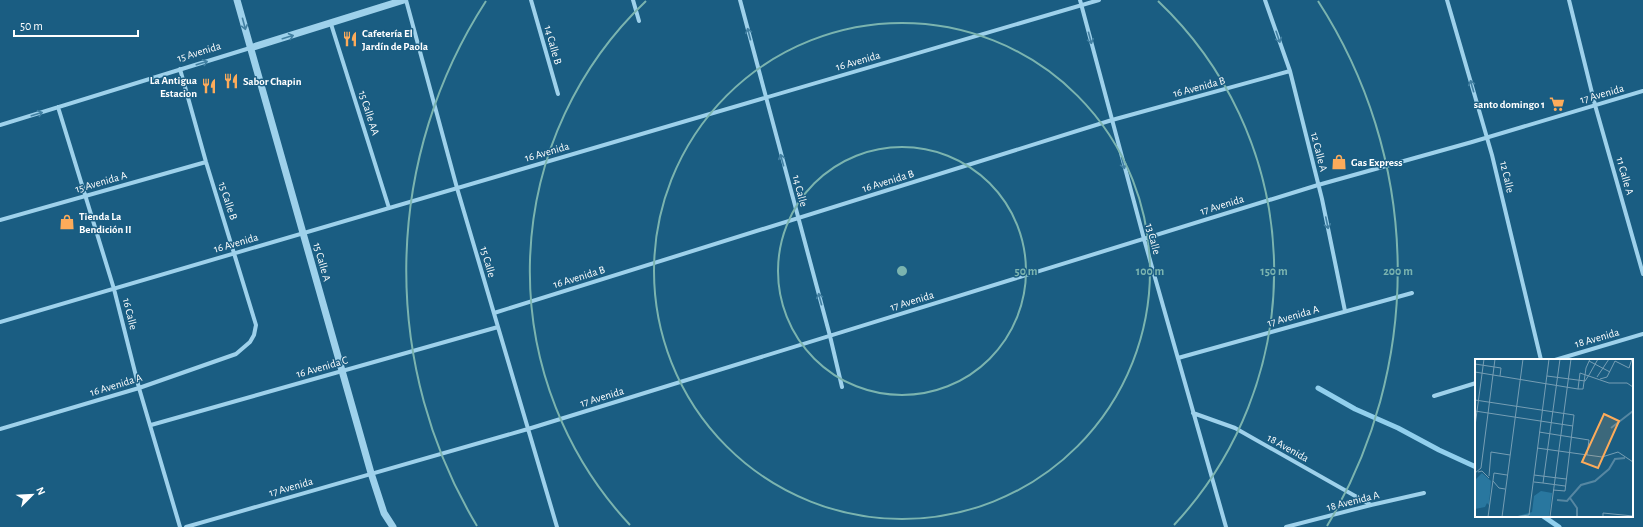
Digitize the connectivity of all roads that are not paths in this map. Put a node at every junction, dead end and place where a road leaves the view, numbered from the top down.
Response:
1 (237, 0) edge
2 (405, 0) edge
3 (531, 0) edge
4 (633, 0) edge
5 (740, 0) edge
6 (1080, 0) edge
7 (1099, 0) edge
8 (1265, 0) edge
9 (1447, 0) edge
10 (1569, 0) edge
11 (1081, 5) junction
12 (639, 21) dead end
13 (331, 24) junction
14 (250, 48) junction
15 (180, 69) junction
16 (1290, 71) junction
17 (1643, 91) edge
18 (558, 94) dead end
19 (766, 98) junction
20 (1595, 105) junction
21 (58, 107) junction
22 (1112, 120) junction
23 (0, 125) edge
24 (1487, 137) junction
25 (206, 162) junction
26 (1318, 185) junction
27 (457, 188) junction
28 (85, 196) junction
29 (389, 208) junction
30 (799, 219) junction
31 (0, 220) edge
32 (303, 233) junction
33 (1144, 238) junction
34 (235, 253) junction
35 (1643, 274) edge
36 (114, 289) junction
37 (1412, 293) dead end
38 (1345, 311) junction
39 (494, 313) junction
40 (0, 322) edge
41 (498, 327) junction
42 (1643, 334) edge
43 (830, 336) junction
44 (236, 354) joint
45 (1178, 358) junction
46 (1541, 359) edge
47 (1558, 359) edge
48 (342, 371) junction
49 (1475, 384) edge
50 (842, 387) dead end
51 (139, 388) junction
52 (1434, 396) dead end
53 (1193, 412) junction
54 (151, 425) junction
55 (0, 429) edge
56 (528, 429) junction
57 (370, 473) junction
58 (1424, 493) dead end
59 (1371, 505) junction
60 (180, 527) edge
61 (186, 527) edge
62 (393, 527) edge
63 (557, 527) edge
64 (1226, 527) edge
65 (1286, 527) edge

1 -> 14 street, 15 Calle A
2 - 13 street, 15 Avenida
2 - 27 street, 15 Calle
3 - 18 street, 14 Calle B
4 - 12 street
19 -> 5 street, 14 Calle
6 - 11 street, 13 Calle
7 - 11 street, 16 Avenida
8 -> 16 street, 12 Calle A
24 -> 9 street, 12 Calle
10 - 20 street, 11 Calle A
11 - 19 street, 16 Avenida
11 -> 22 street, 13 Calle
14 -> 13 street, 15 Avenida
13 - 29 street, 15 Calle AA
15 -> 14 street, 15 Avenida
14 - 32 street, 15 Calle A
15 - 21 street, 15 Avenida
15 - 25 street, 15 Calle B
16 - 22 street, 16 Avenida B
16 - 26 street, 12 Calle A
17 - 20 street, 17 Avenida
19 - 27 street, 16 Avenida
30 -> 19 street, 14 Calle
20 - 24 street, 17 Avenida
20 - 35 street, 11 Calle A
23 -> 21 street, 15 Avenida
21 - 28 street, 16 Calle
22 - 30 street, 16 Avenida B
22 -> 33 street, 13 Calle
24 - 26 street, 17 Avenida
24 - 46 street, 12 Calle
25 - 28 street, 15 Avenida A
25 - 34 street, 15 Calle B
26 - 33 street, 17 Avenida
26 -> 38 street, 12 Calle A
27 - 29 street, 16 Avenida
27 - 39 street, 15 Calle
28 - 31 street, 15 Avenida A
28 - 36 street, 16 Calle
29 - 32 street, 16 Avenida
30 - 39 street, 16 Avenida B
43 -> 30 street, 14 Calle
32 - 34 street, 16 Avenida
32 - 48 street, 15 Calle A
33 - 43 street, 17 Avenida
33 - 45 street, 13 Calle
34 - 36 street, 16 Avenida
34 - 44 street, 15 Calle B
36 - 40 street, 16 Avenida
36 - 51 street, 16 Calle
37 - 38 street, 17 Avenida A
38 - 45 street, 17 Avenida A
39 - 41 street, 15 Calle
41 - 48 street, 16 Avenida C
41 - 56 street, 15 Calle
42 - 47 street, 18 Avenida
43 - 50 street, 14 Calle
43 - 56 street, 17 Avenida
44 - 51 street, 16 Avenida A
45 - 53 street, 13 Calle
48 - 54 street, 16 Avenida C
48 - 57 street, 15 Calle A
49 - 52 street
51 - 54 street, 16 Calle
51 - 55 street, 16 Avenida A
53 - 59 street, 18 Avenida
53 - 64 street, 13 Calle
54 - 60 street, 16 Calle
56 - 57 street, 17 Avenida
56 - 63 street, 15 Calle
57 - 61 street, 17 Avenida
57 - 62 street, 15 Calle A
58 - 59 street, 18 Avenida A
59 - 65 street, 18 Avenida A

